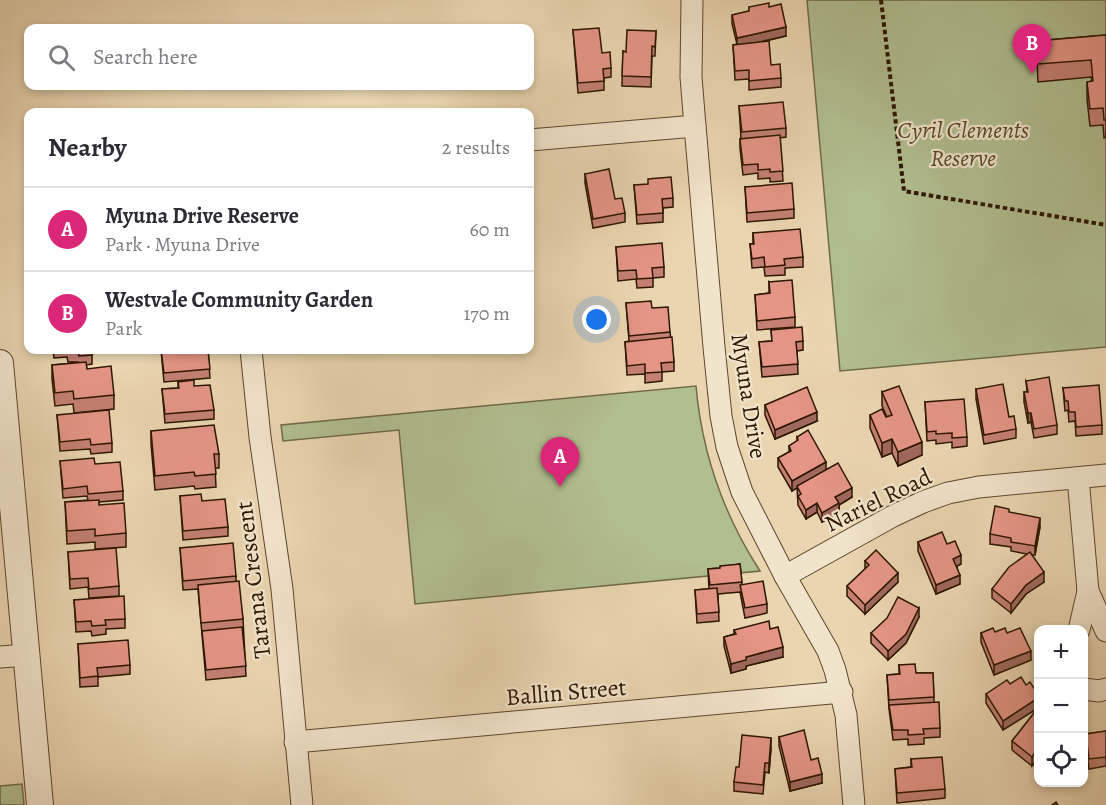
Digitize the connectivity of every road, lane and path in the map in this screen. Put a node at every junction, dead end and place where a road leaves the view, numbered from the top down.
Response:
1 (678, 0) edge
2 (692, 0) edge
3 (881, 0) edge
4 (691, 77) junction
5 (695, 126) junction
6 (534, 140) edge
7 (1106, 225) edge
8 (251, 354) edge
9 (0, 363) edge
10 (2, 398) edge
11 (1106, 475) edge
12 (1078, 478) junction
13 (785, 576) junction
14 (1088, 591) junction
15 (1080, 625) edge
16 (1106, 631) edge
17 (27, 655) junction
18 (0, 657) edge
19 (1106, 689) edge
20 (1088, 690) edge
21 (842, 692) junction
22 (295, 742) junction
23 (40, 805) edge
24 (302, 805) edge
25 (854, 805) edge

1 - 4 street, Myuna Drive
2 - 4 street, Myuna Drive
3 - 7 path
4 - 5 street, Myuna Drive
5 - 6 street
5 - 13 street, Myuna Drive
8 - 22 street, Tarana Crescent
9 - 10 street
10 - 17 street
11 - 12 street, Nariel Road
12 - 13 street, Nariel Road
12 - 14 street
13 - 21 street, Myuna Drive
14 - 15 street
14 - 16 street
17 - 18 street
17 - 23 street
19 - 20 street
21 - 22 street, Ballin Street
21 - 25 street, Myuna Drive
22 - 24 street, Tarana Crescent

